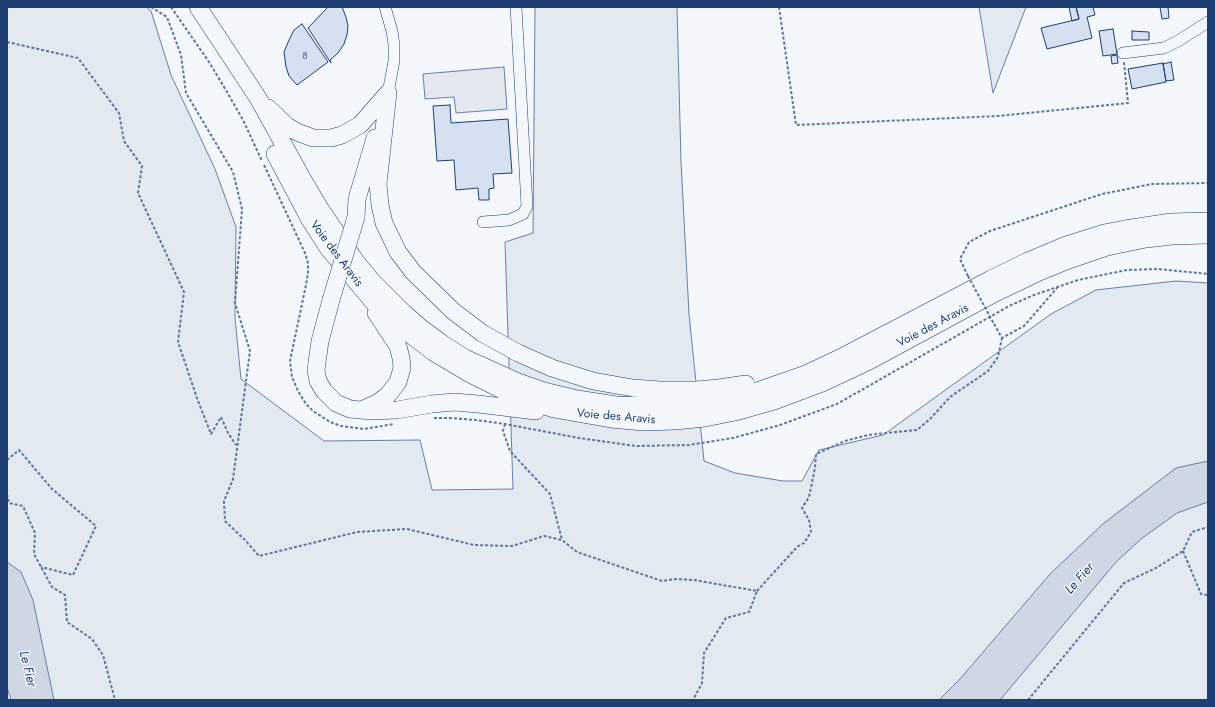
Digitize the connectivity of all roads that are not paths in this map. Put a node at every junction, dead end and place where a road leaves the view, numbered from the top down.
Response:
1 (198, 7) edge
2 (385, 7) edge
3 (516, 7) edge
4 (1208, 22) edge
5 (219, 40) junction
6 (1123, 53) road end
7 (388, 94) junction
8 (258, 98) junction
9 (378, 194) junction
10 (356, 217) junction
11 (1208, 221) edge
12 (483, 222) dead end
13 (1208, 236) edge
14 (342, 266) junction
15 (827, 364) junction
16 (360, 410) junction
17 (588, 416) junction

1 - 5 highway, Voie des Aravis
2 - 7 street
3 - 12 street
4 - 6 street
5 - 8 highway, Voie des Aravis
5 - 14 highway, Voie des Aravis
7 - 8 highway
7 - 9 highway
7 - 10 highway
8 - 15 highway, Voie des Aravis
9 - 10 highway
9 - 15 highway
10 - 16 highway, bridge
11 - 15 highway, Voie des Aravis
13 - 17 highway, Voie des Aravis
14 - 16 highway
14 - 17 highway, Voie des Aravis
16 - 17 highway

